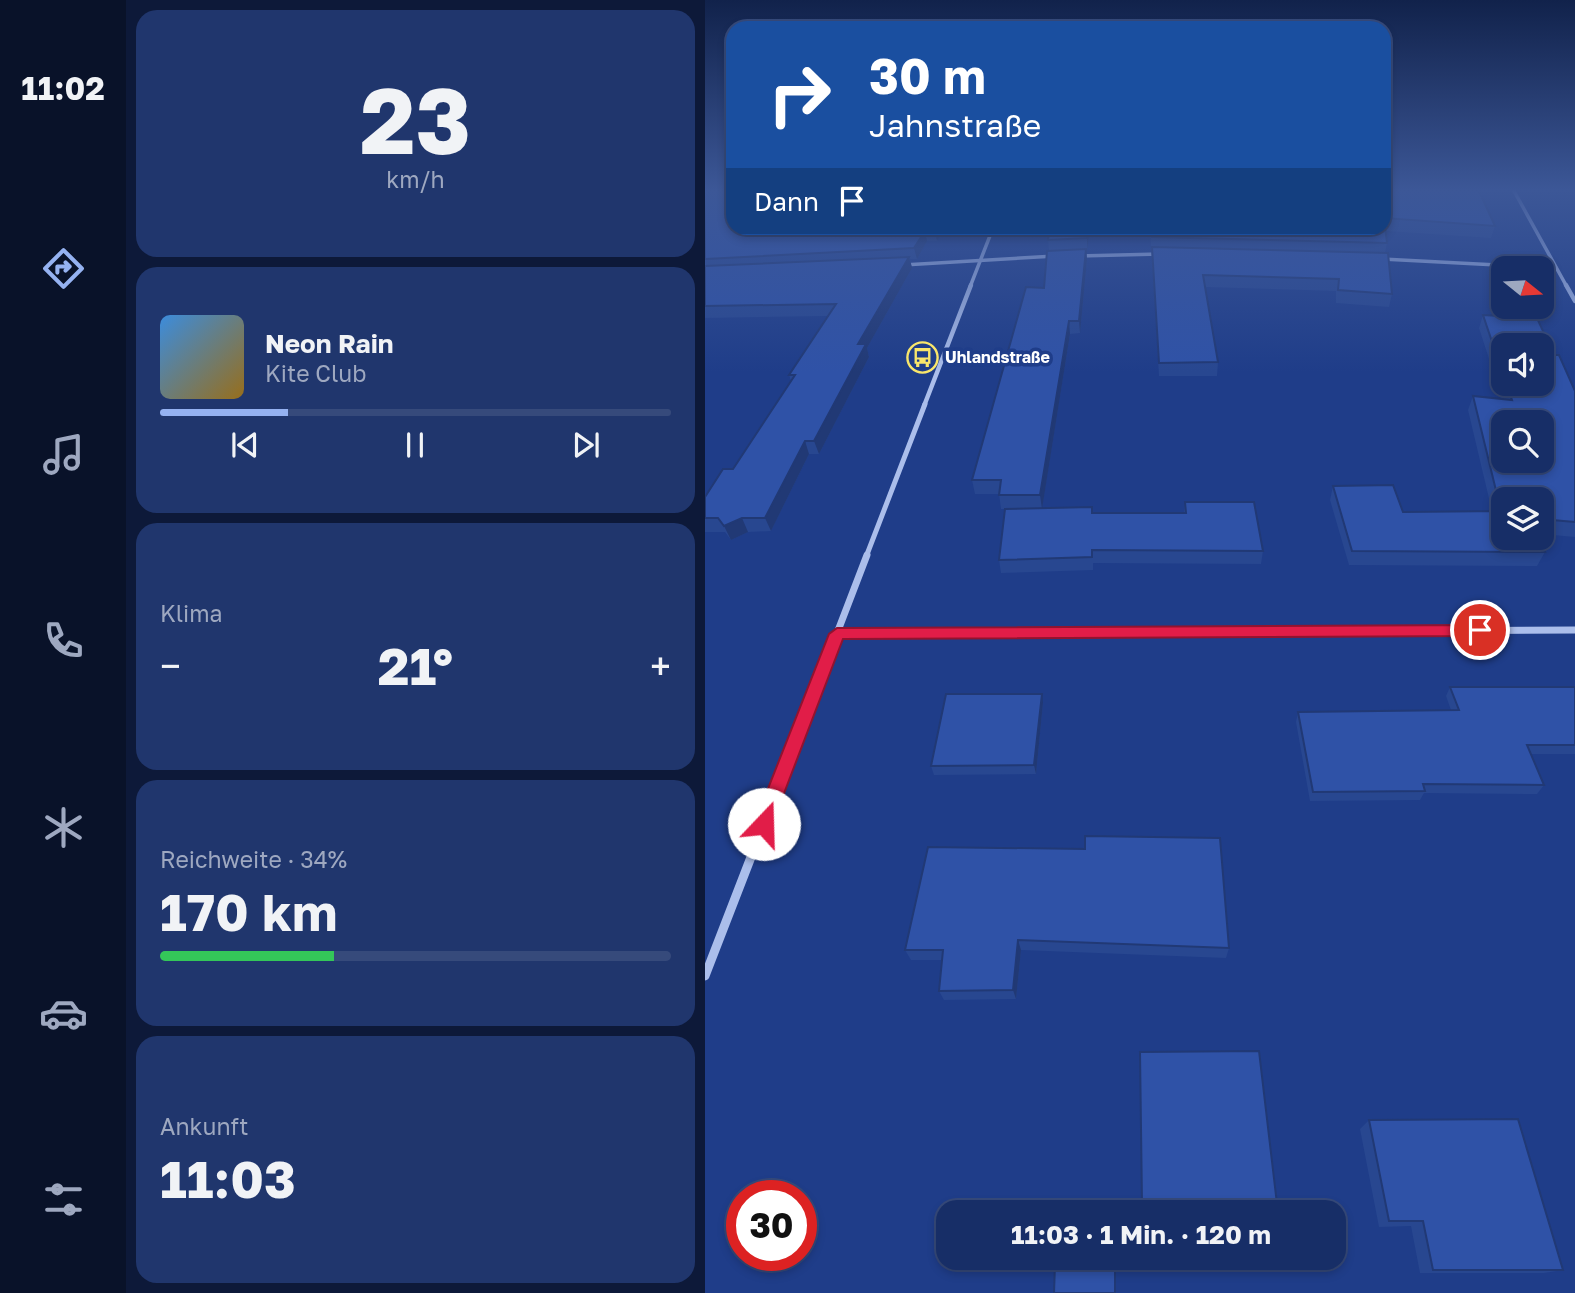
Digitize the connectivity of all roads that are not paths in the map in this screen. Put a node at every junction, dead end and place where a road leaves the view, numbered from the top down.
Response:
1 (984, 251) edge
2 (1547, 251) edge
3 (1167, 254) edge
4 (1061, 256) edge
5 (1075, 256) edge
6 (981, 259) junction
7 (1376, 259) edge
8 (901, 265) edge
9 (1556, 268) junction
10 (1575, 301) edge
11 (1575, 629) edge
12 (837, 634) junction
13 (705, 975) edge

1 - 6 street
2 - 9 street
3 - 5 street
4 - 6 street
6 - 8 street
6 - 12 street
7 - 9 street
9 - 10 street
11 - 12 street
12 - 13 street

